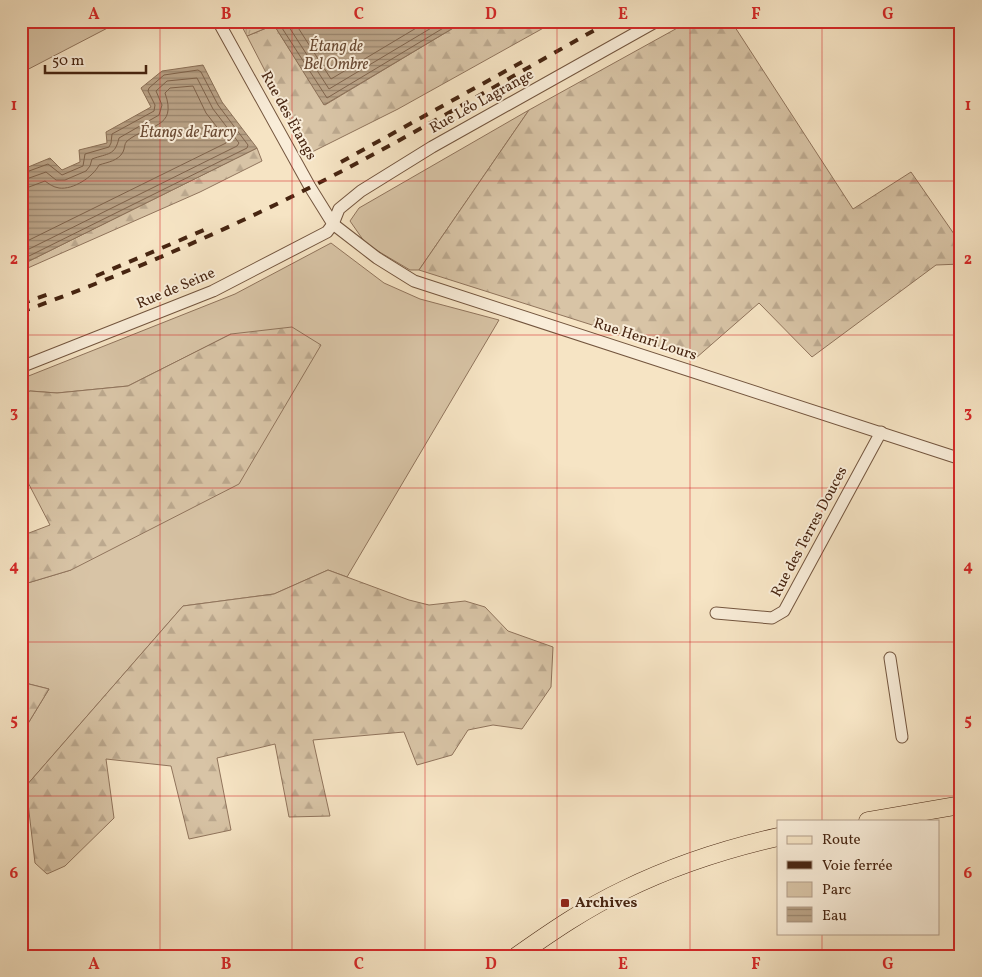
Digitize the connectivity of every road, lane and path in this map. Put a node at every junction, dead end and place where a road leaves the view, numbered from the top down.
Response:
1 (218, 21) edge
2 (657, 21) edge
3 (334, 224) junction
4 (21, 367) edge
5 (881, 432) junction
6 (961, 459) edge
7 (716, 612) dead end
8 (890, 658) dead end
9 (902, 737) dead end
10 (961, 805) edge
11 (874, 820) edge
12 (777, 837) edge
13 (517, 956) edge

1 - 3 street, Rue des Étangs
2 - 3 street, Rue Léo Lagrange
3 - 4 street, Rue de Seine
3 - 5 street, Rue Henri Lours
5 - 6 street, Rue Henri Lours
5 - 7 street, Rue des Terres Douces
8 - 9 street
10 - 11 main road
12 - 13 main road

